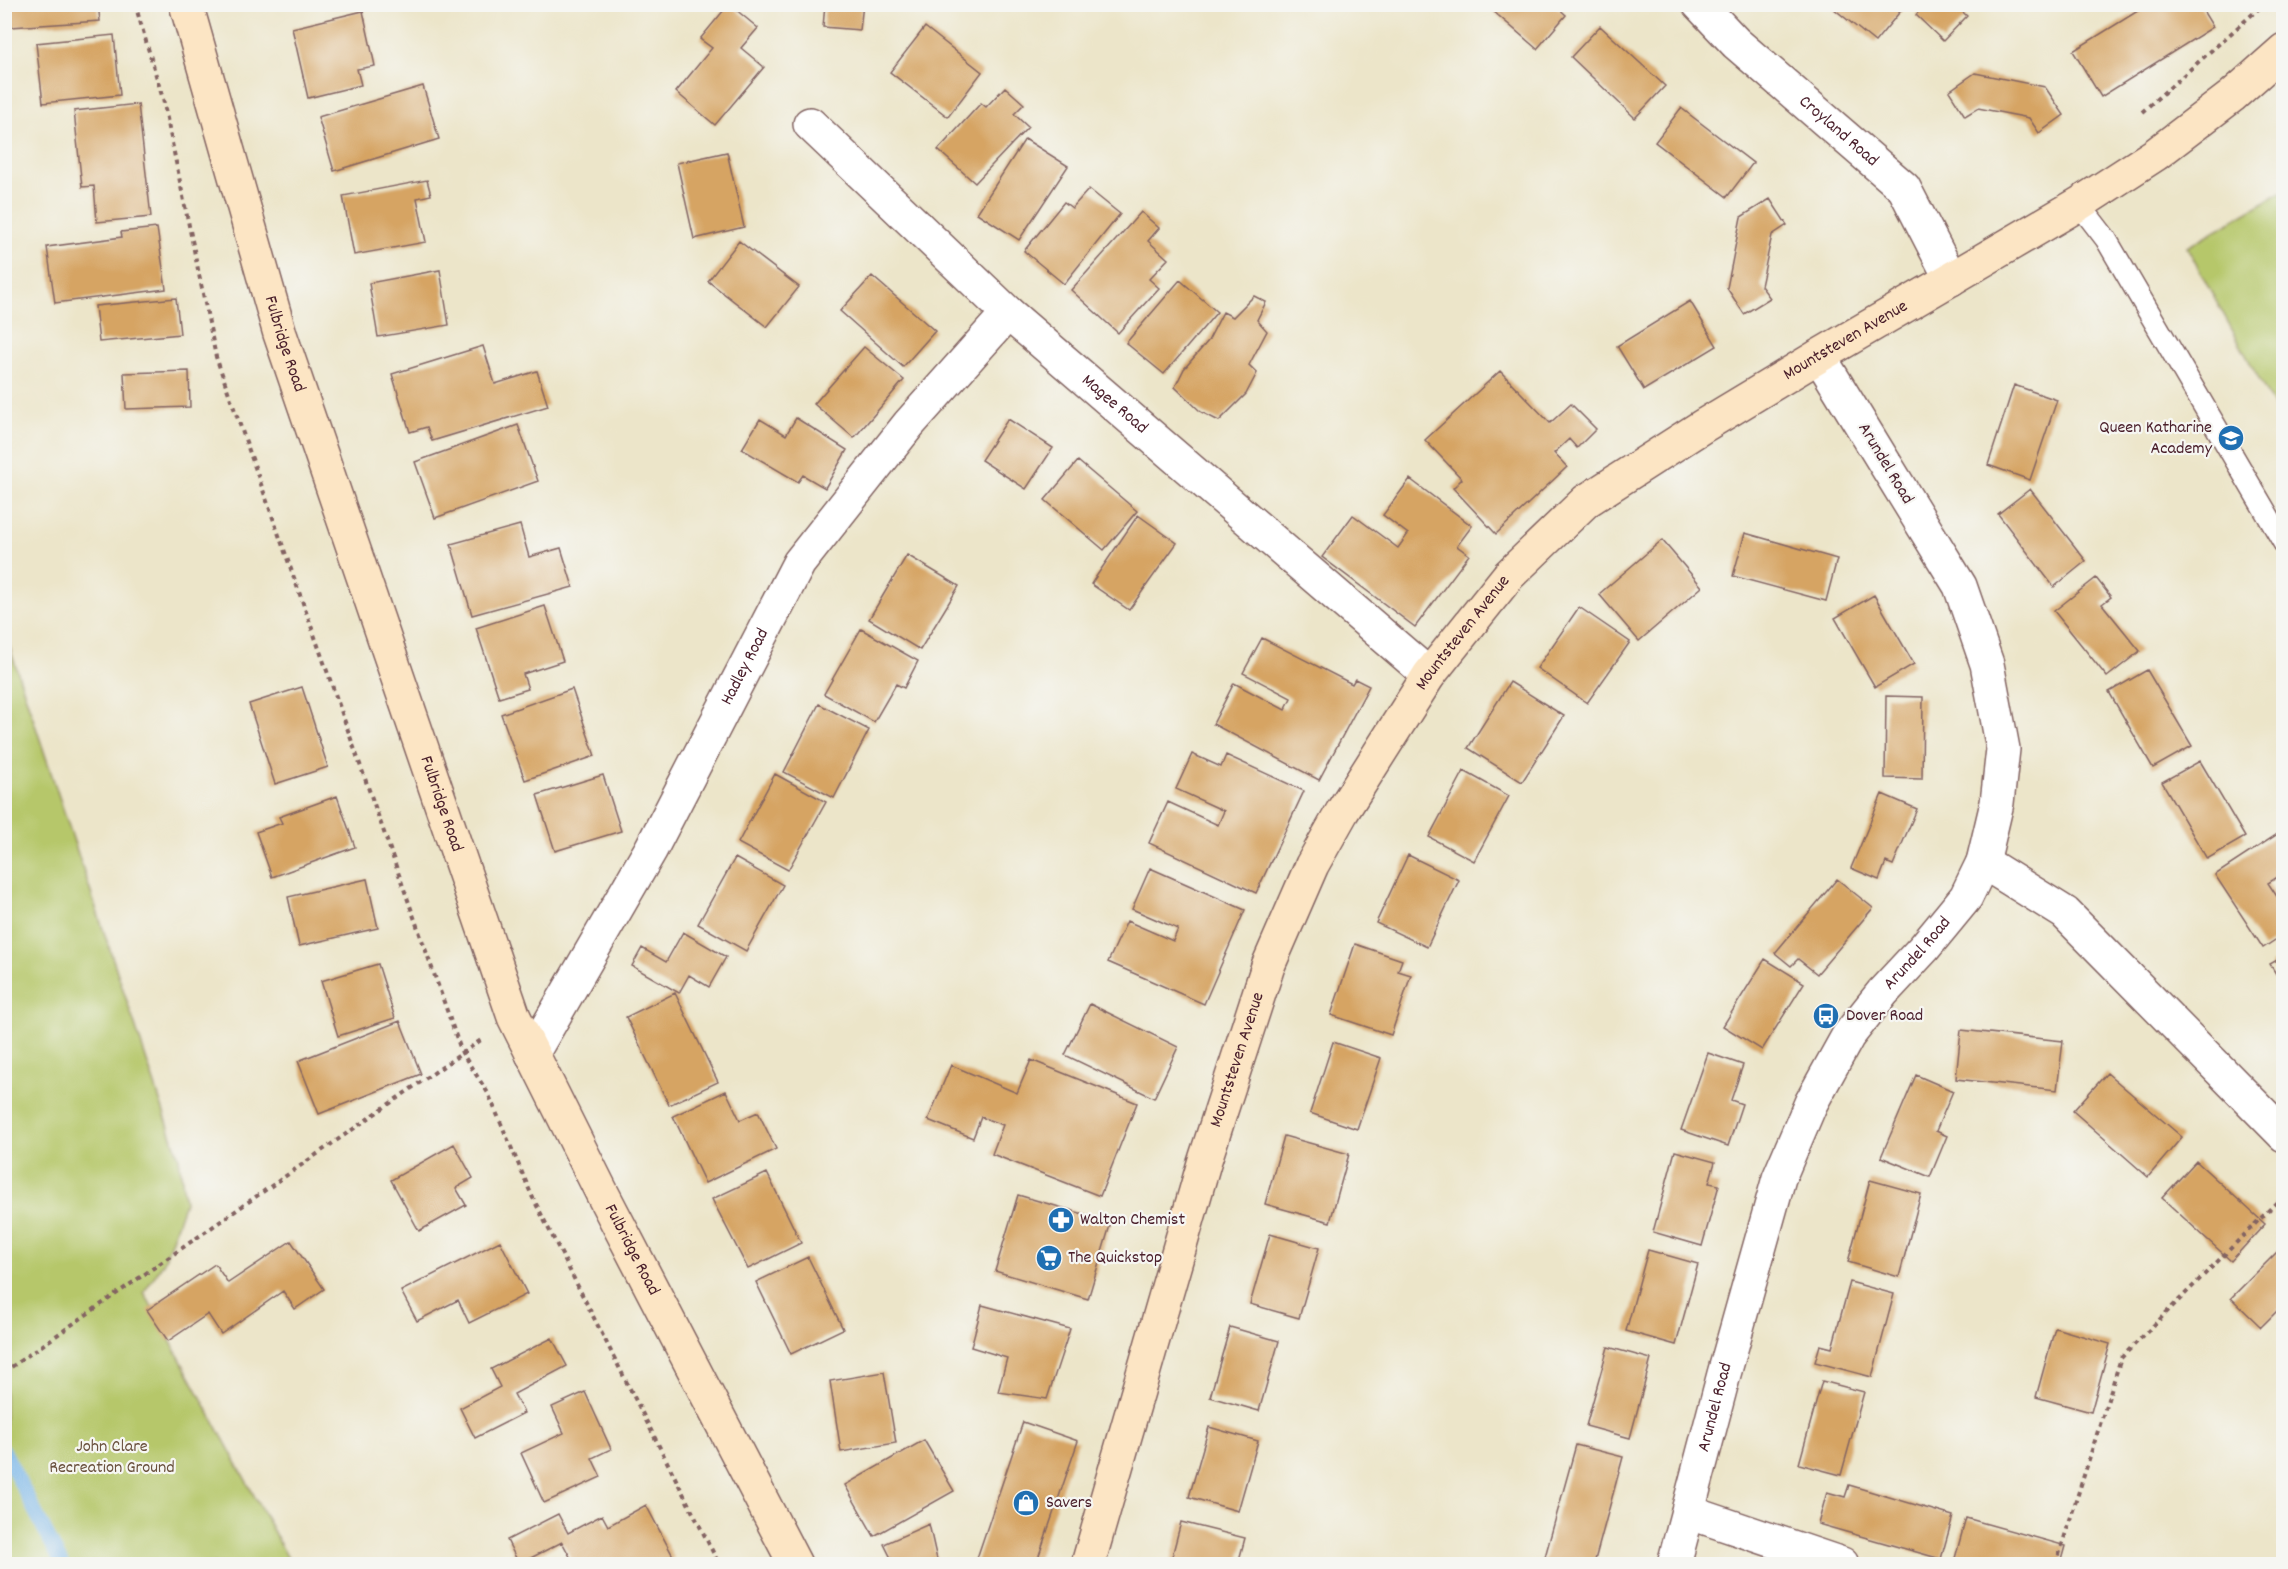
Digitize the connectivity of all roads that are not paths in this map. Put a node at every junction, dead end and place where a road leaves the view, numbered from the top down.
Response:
1 (186, 4) edge
2 (1699, 4) edge
3 (2283, 50) edge
4 (810, 124) dead end
5 (2079, 204) junction
6 (1951, 279) junction
7 (1008, 313) junction
8 (1819, 356) junction
9 (2283, 543) edge
10 (1429, 675) junction
11 (1983, 862) junction
12 (531, 1054) junction
13 (2283, 1135) edge
14 (1688, 1512) junction
15 (795, 1564) edge
16 (1088, 1564) edge
17 (1674, 1564) edge
18 (1842, 1564) edge

1 - 12 street, Fulbridge Road
2 - 6 street, Croyland Road
3 - 5 street, Mountsteven Avenue
4 - 7 street, Magee Road
5 - 6 street, Mountsteven Avenue
5 - 9 lane
6 - 8 street, Mountsteven Avenue
7 - 10 street, Magee Road
7 - 12 street, Hadley Road
8 - 10 street, Mountsteven Avenue
8 - 11 street, Arundel Road
10 - 16 street, Mountsteven Avenue
11 - 13 street
11 - 14 street, Arundel Road
12 - 15 street, Fulbridge Road
14 - 17 street, Arundel Road
14 - 18 street

